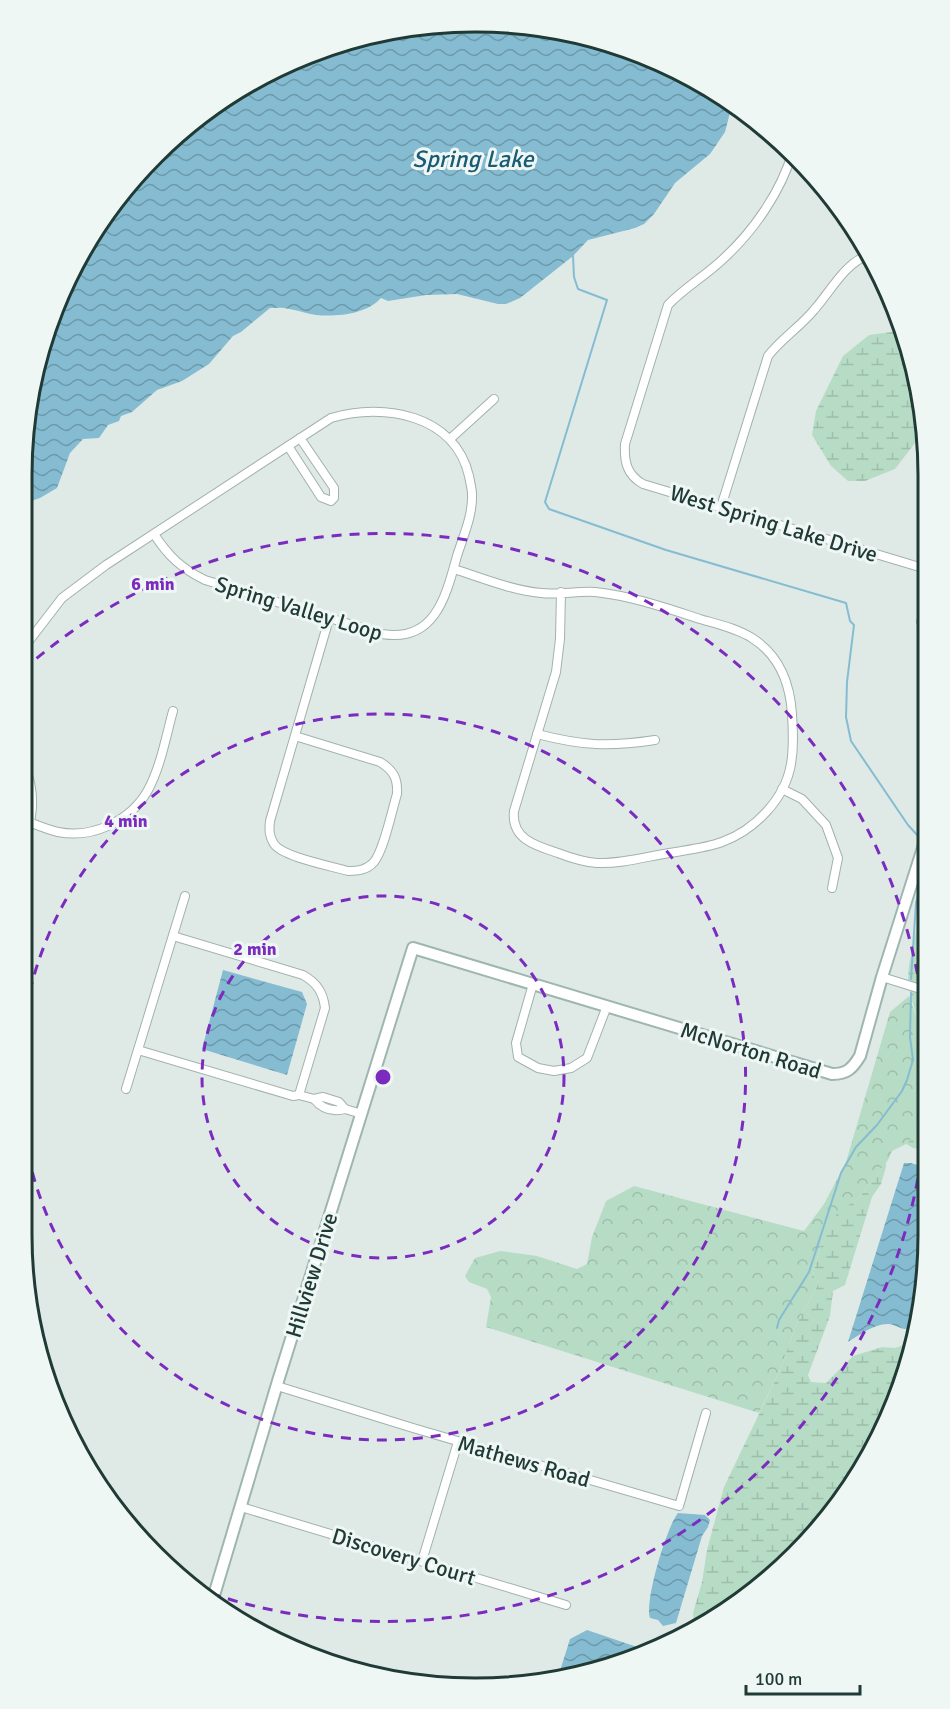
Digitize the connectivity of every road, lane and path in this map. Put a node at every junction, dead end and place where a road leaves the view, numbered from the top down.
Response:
1 (789, 161) edge
2 (862, 258) edge
3 (494, 399) dead end
4 (300, 438) junction
5 (450, 439) junction
6 (288, 446) junction
7 (721, 507) junction
8 (154, 534) junction
9 (918, 567) edge
10 (454, 569) junction
11 (561, 592) junction
12 (329, 619) junction
13 (32, 637) edge
14 (173, 711) dead end
15 (537, 734) junction
16 (295, 736) junction
17 (656, 740) dead end
18 (32, 786) edge
19 (782, 789) junction
20 (32, 824) joint
21 (918, 863) edge
22 (832, 888) dead end
23 (185, 896) dead end
24 (173, 936) junction
25 (413, 948) joint
26 (882, 977) junction
27 (533, 984) junction
28 (918, 988) edge
29 (607, 1006) junction
30 (138, 1050) junction
31 (126, 1089) dead end
32 (299, 1095) junction
33 (314, 1099) junction
34 (331, 1100) junction
35 (328, 1109) junction
36 (345, 1109) junction
37 (362, 1114) junction
38 (277, 1386) junction
39 (706, 1413) dead end
40 (458, 1442) junction
41 (241, 1507) junction
42 (422, 1561) junction
43 (215, 1593) edge
44 (566, 1605) dead end

1 - 7 street, West Spring Lake Drive
2 - 7 street
3 - 5 street
4 - 5 street, Spring Valley Loop
4 - 6 street, Spring Valley Loop
4 - 6 street
5 - 10 street, Spring Valley Loop
6 - 8 street, Spring Valley Loop
7 - 9 street, West Spring Lake Drive
8 - 12 street, Spring Valley Loop
8 - 13 street
10 - 11 street
10 - 12 street, Spring Valley Loop
11 - 15 street
11 - 19 street
12 - 16 street
14 - 20 street
15 - 17 street
15 - 19 street
16 - 16 street
18 - 20 street
19 - 22 street
21 - 26 street, McNorton Road
23 - 24 street
24 - 30 street
24 - 32 street
25 - 27 street, McNorton Road
25 - 37 street, Hillview Drive
26 - 28 street
26 - 29 street, McNorton Road
27 - 29 street, McNorton Road
27 - 29 street
30 - 31 street
30 - 32 street
32 - 33 street
33 - 34 street
33 - 35 street
34 - 35 street
34 - 36 street
35 - 36 street
36 - 37 street
37 - 38 street, Hillview Drive
38 - 40 street, Mathews Road
38 - 41 street, Hillview Drive
39 - 40 street, Mathews Road
40 - 42 street
41 - 42 street, Discovery Court
41 - 43 street, Hillview Drive
42 - 44 street, Discovery Court

